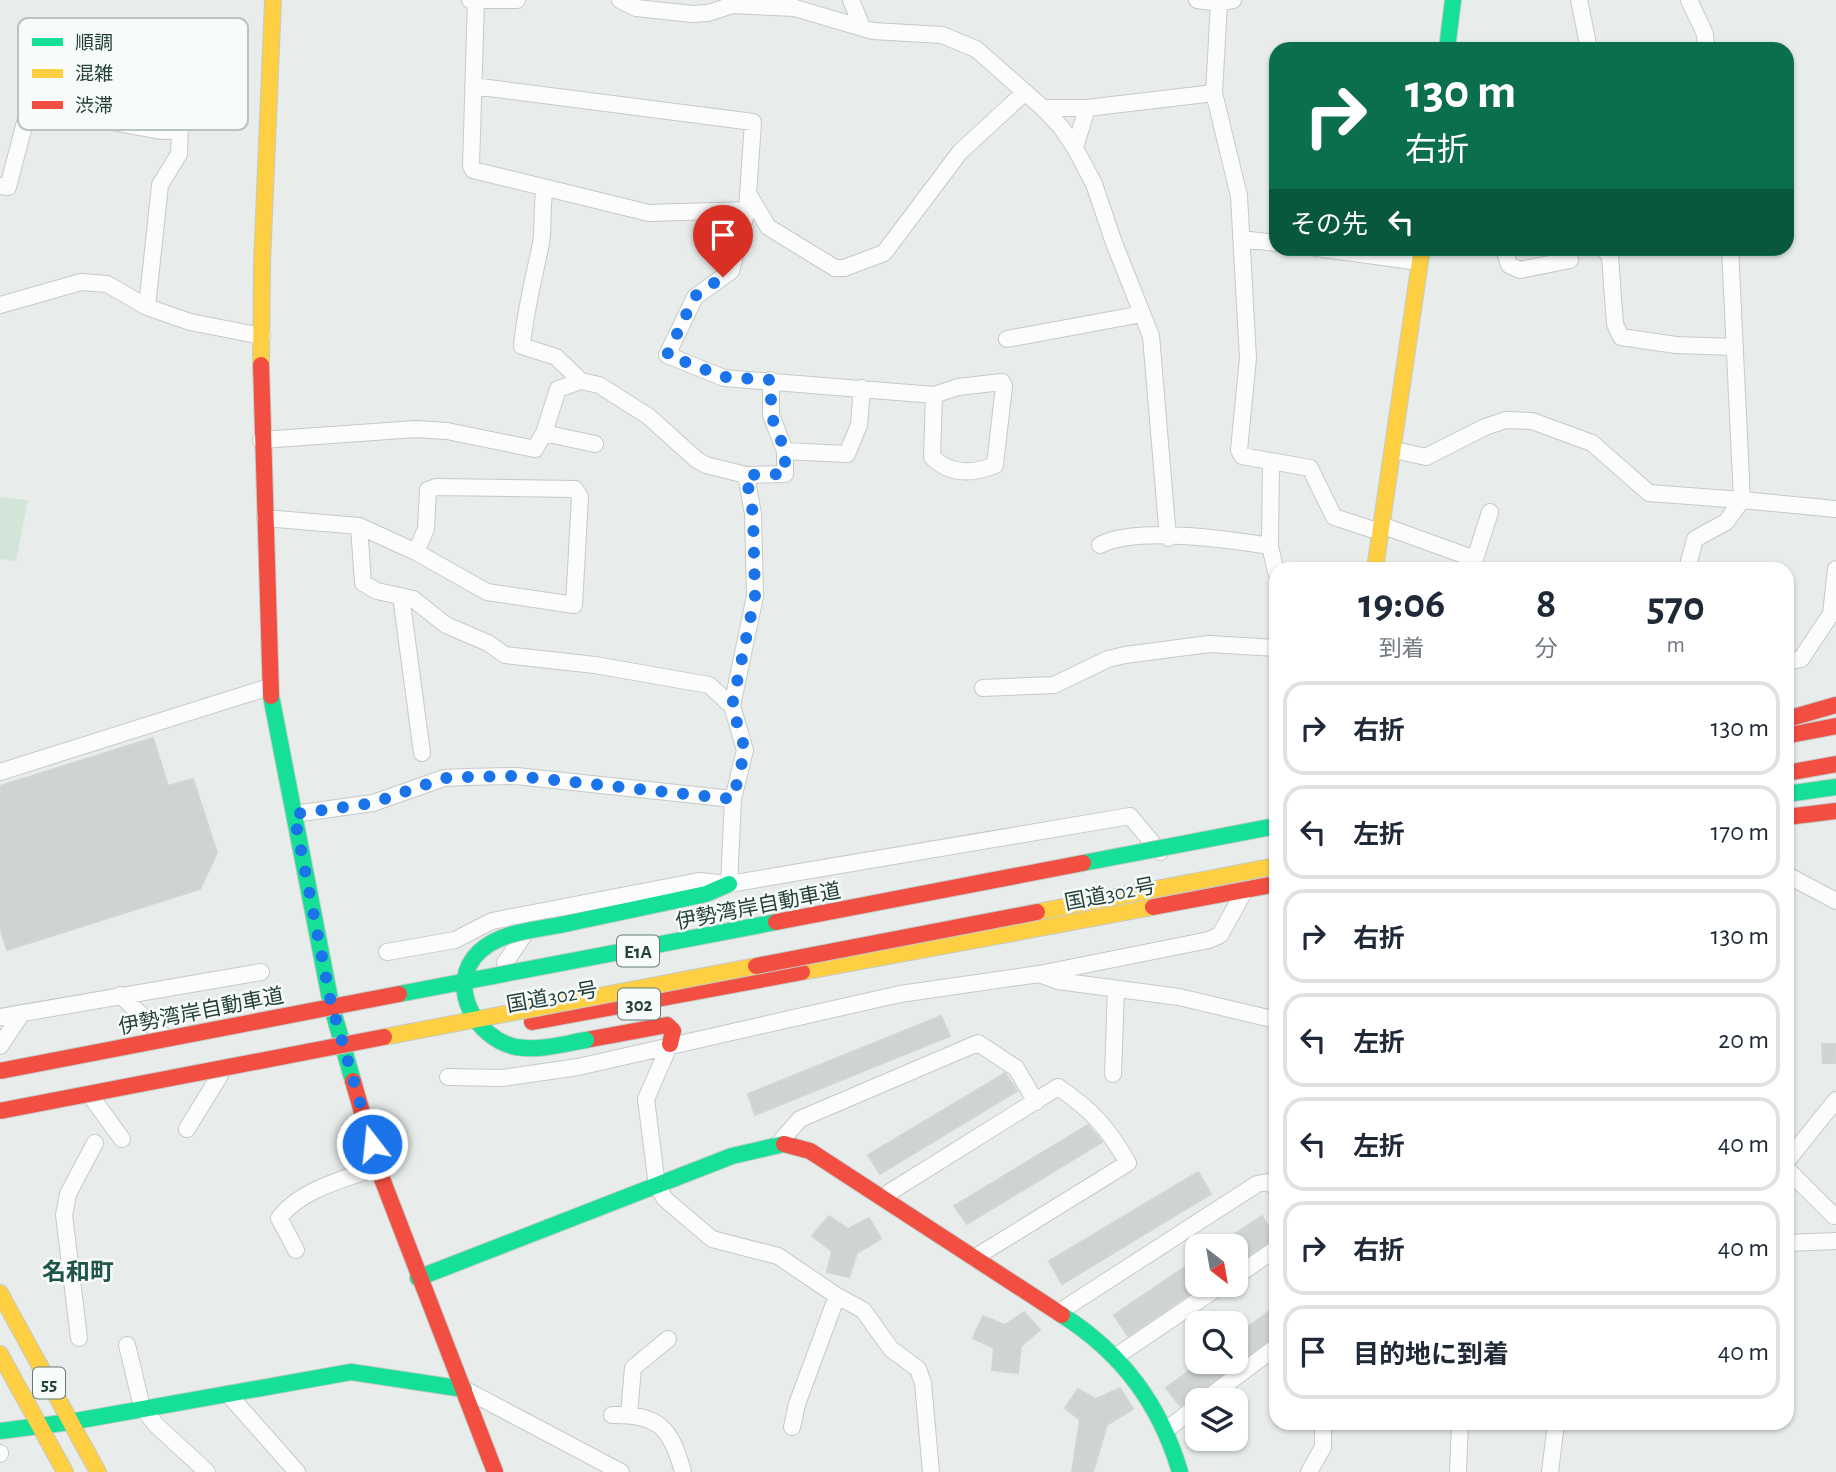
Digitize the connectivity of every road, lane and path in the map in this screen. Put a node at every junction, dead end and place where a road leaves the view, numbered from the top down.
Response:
1 (272, 0) edge
2 (470, 0) edge
3 (476, 0) edge
4 (517, 0) edge
5 (620, 0) edge
6 (851, 0) edge
7 (1197, 0) edge
8 (1453, 0) edge
9 (1579, 0) edge
10 (1689, 0) edge
11 (1226, 2) edge
12 (862, 27) junction
13 (1448, 42) edge
14 (1588, 42) edge
15 (1705, 42) edge
16 (473, 86) junction
17 (1023, 93) junction
18 (1214, 93) junction
19 (1043, 108) junction
20 (1087, 108) junction
21 (23, 130) edge
22 (155, 130) edge
23 (179, 130) joint
24 (1075, 148) junction
25 (0, 186) edge
26 (545, 188) junction
27 (748, 193) junction
28 (747, 210) junction
29 (1241, 239) junction
30 (1269, 242) edge
31 (1421, 256) edge
32 (1506, 256) edge
33 (1569, 256) edge
34 (1609, 256) edge
35 (1730, 256) edge
36 (0, 304) edge
37 (147, 306) junction
38 (1142, 314) junction
39 (262, 336) junction
40 (1007, 339) dead end
41 (1735, 347) junction
42 (771, 380) junction
43 (581, 382) junction
44 (862, 388) junction
45 (934, 395) junction
46 (544, 433) junction
47 (261, 440) junction
48 (595, 444) dead end
49 (1394, 450) junction
50 (785, 451) junction
51 (1271, 462) junction
52 (746, 475) junction
53 (1742, 500) junction
54 (1836, 509) edge
55 (1490, 512) dead end
56 (265, 518) junction
57 (359, 526) junction
58 (1381, 529) junction
59 (1168, 538) junction
60 (1100, 545) dead end
61 (1270, 546) junction
62 (416, 552) junction
63 (1274, 562) edge
64 (1376, 562) edge
65 (1690, 562) edge
66 (1836, 569) edge
67 (401, 596) junction
68 (1269, 648) edge
69 (1794, 661) edge
70 (269, 687) junction
71 (983, 688) dead end
72 (1836, 698) edge
73 (1836, 705) edge
74 (732, 706) junction
75 (1794, 708) edge
76 (1794, 717) edge
77 (1836, 726) edge
78 (1794, 734) edge
79 (422, 753) dead end
80 (1836, 764) edge
81 (0, 772) edge
82 (1794, 772) edge
83 (1836, 787) edge
84 (1794, 793) edge
85 (733, 799) junction
86 (1836, 811) edge
87 (294, 814) junction
88 (1794, 816) edge
89 (1269, 827) edge
90 (1269, 842) edge
91 (1164, 857) junction
92 (1269, 867) edge
93 (1794, 879) edge
94 (729, 884) junction
95 (1269, 885) edge
96 (1245, 890) junction
97 (1836, 901) edge
98 (539, 912) junction
99 (387, 952) dead end
100 (505, 963) junction
101 (261, 972) dead end
102 (1039, 974) junction
103 (1116, 989) junction
104 (120, 995) junction
105 (331, 1003) junction
106 (22, 1013) junction
107 (0, 1017) edge
108 (1269, 1018) edge
109 (547, 1020) junction
110 (164, 1036) junction
111 (670, 1044) junction
112 (0, 1046) edge
113 (345, 1052) junction
114 (578, 1067) junction
115 (0, 1069) edge
116 (1113, 1074) dead end
117 (220, 1075) junction
118 (448, 1077) dead end
119 (92, 1098) junction
120 (1836, 1100) edge
121 (1036, 1102) junction
122 (0, 1113) edge
123 (187, 1129) dead end
124 (122, 1139) dead end
125 (95, 1143) dead end
126 (779, 1143) junction
127 (1794, 1152) edge
128 (378, 1167) junction
129 (1794, 1175) edge
130 (1269, 1183) edge
131 (657, 1186) junction
132 (886, 1200) junction
133 (1835, 1215) edge
134 (1835, 1240) edge
135 (1794, 1243) edge
136 (296, 1250) dead end
137 (1269, 1254) edge
138 (974, 1258) junction
139 (1248, 1268) edge
140 (418, 1278) junction
141 (0, 1293) edge
142 (836, 1296) junction
143 (1204, 1297) edge
144 (1059, 1312) junction
145 (79, 1338) dead end
146 (667, 1339) dead end
147 (127, 1345) dead end
148 (1269, 1352) edge
149 (0, 1354) edge
150 (1115, 1357) junction
151 (1221, 1388) edge
152 (464, 1389) junction
153 (228, 1394) junction
154 (142, 1407) junction
155 (1185, 1415) edge
156 (70, 1422) junction
157 (38, 1426) junction
158 (792, 1427) dead end
159 (1166, 1430) junction
160 (1323, 1430) edge
161 (1460, 1430) edge
162 (1555, 1430) edge
163 (0, 1431) edge
164 (65, 1472) edge
165 (98, 1472) edge
166 (208, 1472) edge
167 (297, 1472) edge
168 (495, 1472) edge
169 (621, 1472) edge
170 (683, 1472) edge
171 (931, 1472) edge
172 (1180, 1472) edge
173 (1309, 1472) edge
174 (1458, 1472) edge
175 (1550, 1472) edge

1 - 39 main road
2 - 3 street
3 - 4 street
3 - 16 street
5 - 12 street
6 - 12 street
7 - 11 street
8 - 13 main road
9 - 14 street
10 - 15 street
11 - 18 street
12 - 17 street
16 - 26 street
16 - 27 street
17 - 19 street
17 - 27 street
18 - 20 street
18 - 29 street
19 - 20 street
19 - 24 street
20 - 24 street
21 - 25 street
22 - 23 street
23 - 37 street
24 - 38 street
26 - 28 street
26 - 43 street
27 - 28 street
28 - 42 street
29 - 30 street
29 - 51 street
31 - 49 main road
32 - 33 street
34 - 41 street
35 - 41 street
36 - 37 street
37 - 39 street
38 - 40 street
38 - 59 street
39 - 47 main road
41 - 53 street
42 - 44 street
42 - 50 street
43 - 46 street
43 - 52 street
44 - 45 street
44 - 50 street
45 - 45 street
46 - 47 street
46 - 48 street
47 - 56 main road
49 - 53 street
49 - 58 main road
50 - 52 street
51 - 58 street
51 - 61 street
52 - 74 street
53 - 54 street
53 - 65 street
55 - 58 street
56 - 57 street
56 - 70 main road
57 - 62 street
57 - 67 street
58 - 64 main road
59 - 60 street
59 - 61 street
61 - 63 street
62 - 62 street
66 - 69 street
67 - 74 street
67 - 79 street
68 - 71 street
70 - 81 street
70 - 87 main road
72 - 75 main road
73 - 76 main road
74 - 85 street
77 - 78 main road
80 - 82 main road
83 - 84 main road
85 - 87 street
85 - 94 street
86 - 88 main road
87 - 105 main road
89 - 115 main road, 伊勢湾岸自動車道 / E1A, bridge
90 - 91 main road, 国道302号
91 - 94 street
91 - 100 main road, 国道302号
92 - 122 main road, E1A, bridge
93 - 97 street
94 - 98 street
94 - 111 main road, bridge
95 - 96 main road, 国道302号 / 302
96 - 102 street
96 - 109 main road, 国道302号 / 302
98 - 99 street
98 - 100 street
100 - 105 main road, 国道302号
101 - 104 street
102 - 103 street
102 - 111 street
103 - 108 street
103 - 116 street
104 - 106 street
104 - 110 street
105 - 110 main road, 国道302号
105 - 113 main road
106 - 107 street
106 - 112 street
109 - 113 main road, 国道302号 / 302
109 - 114 street
110 - 115 main road, 国道302号
111 - 114 street
111 - 131 street
113 - 117 main road, 国道302号 / 302
113 - 128 main road
114 - 118 street
117 - 119 main road, 国道302号 / 302
117 - 123 street
119 - 122 main road, 国道302号 / 302
119 - 124 street
120 - 127 street
121 - 126 street
121 - 132 street
121 - 138 street
125 - 145 street
126 - 131 main road
126 - 132 main road
128 - 136 street
128 - 140 main road
129 - 133 street
130 - 144 street
131 - 140 main road
131 - 142 street
132 - 138 main road
133 - 134 street
134 - 135 street
137 - 139 street
138 - 144 main road
140 - 152 main road
141 - 156 main road, 55
142 - 158 street
142 - 171 street
143 - 150 street
144 - 150 main road
146 - 170 street
147 - 154 street
148 - 151 street
149 - 157 main road, 55
150 - 159 main road
152 - 153 main road
152 - 168 main road
152 - 169 street
153 - 154 main road
153 - 167 street
154 - 156 main road
154 - 166 street
155 - 159 street
156 - 157 main road
156 - 165 main road, 55
157 - 163 main road
157 - 164 main road, 55
159 - 172 main road
160 - 173 street
161 - 174 street
162 - 175 street

